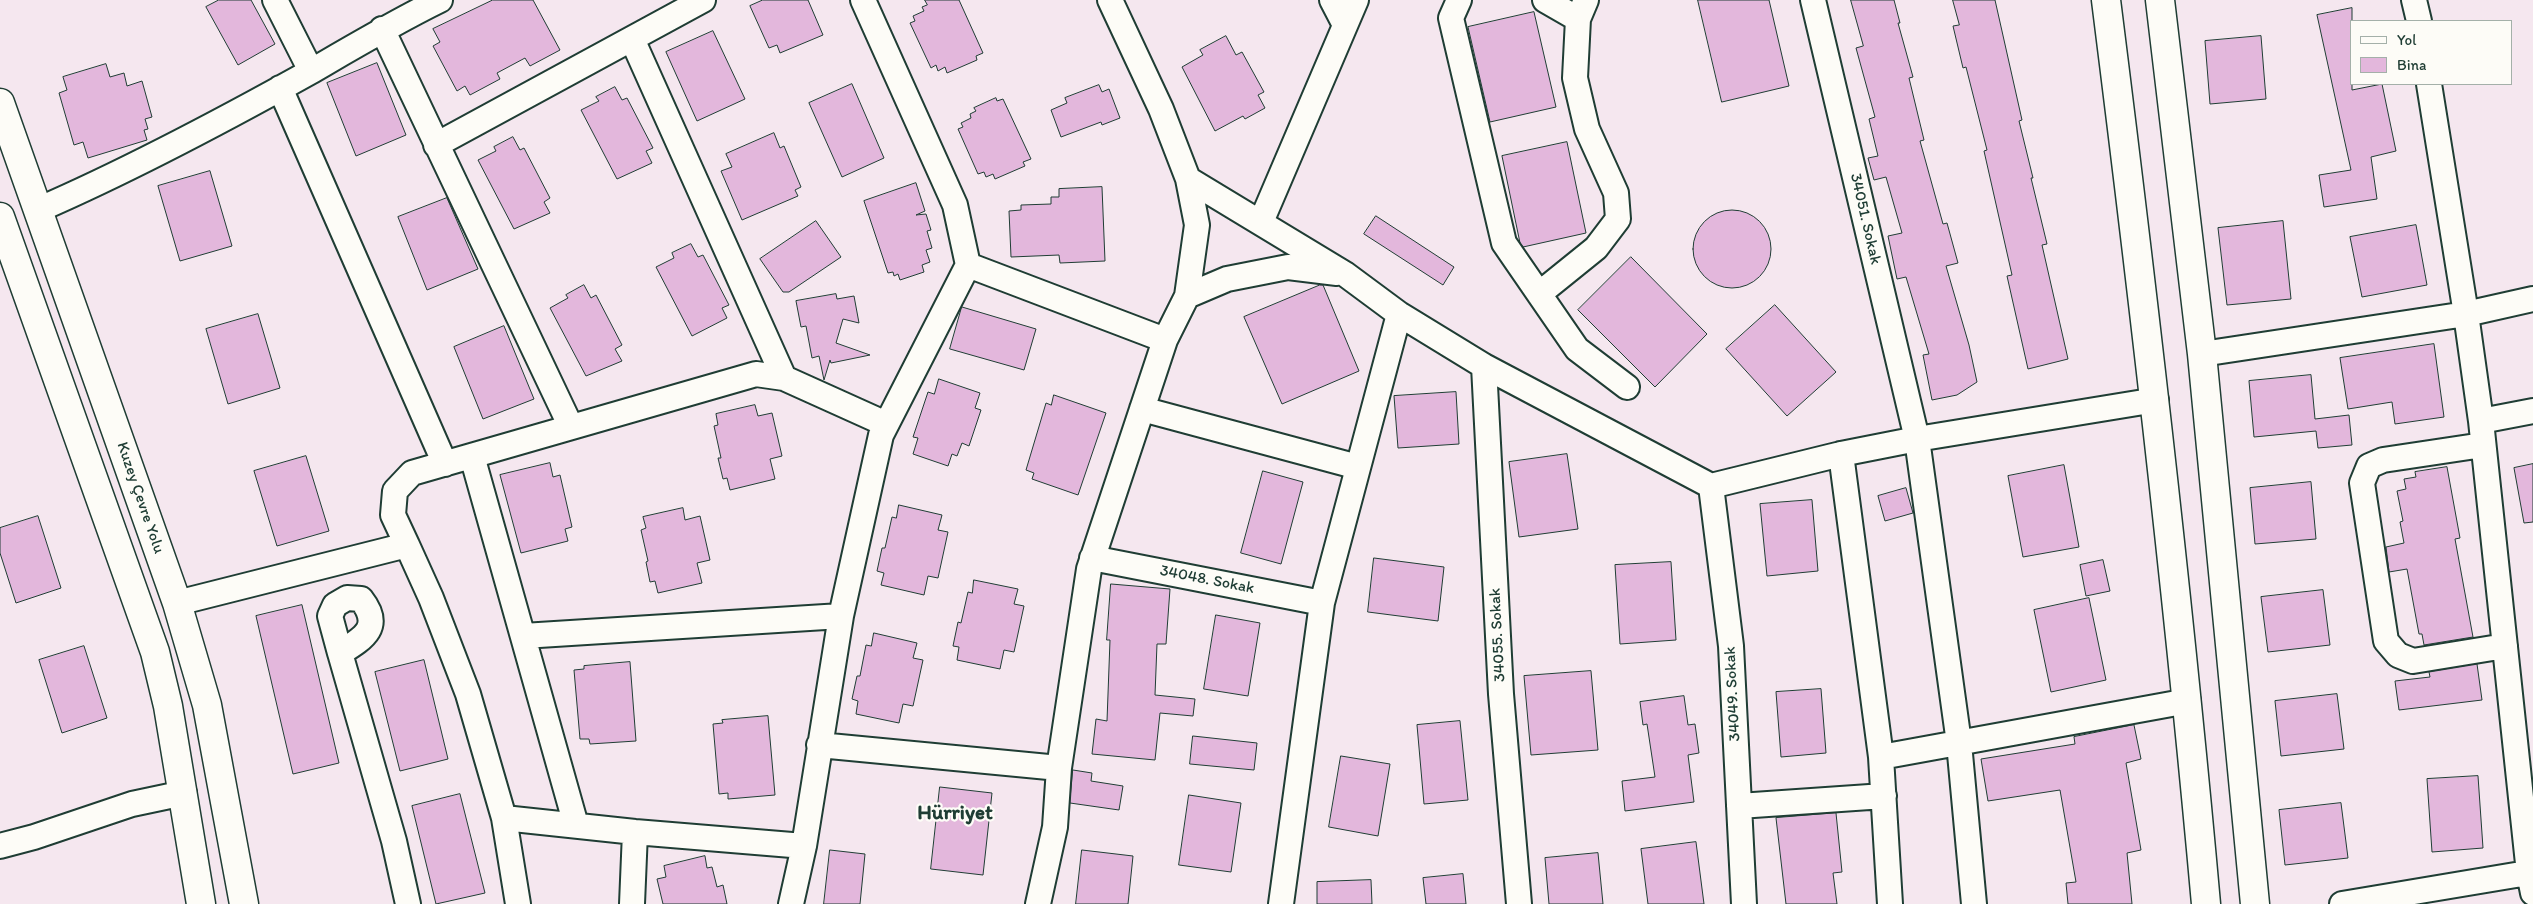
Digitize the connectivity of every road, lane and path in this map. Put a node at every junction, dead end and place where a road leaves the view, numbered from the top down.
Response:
1 (275, 0) edge
2 (439, 0) edge
3 (703, 0) edge
4 (864, 0) edge
5 (1110, 0) edge
6 (1332, 0) edge
7 (1356, 0) edge
8 (1459, 0) edge
9 (1545, 0) edge
10 (1813, 0) edge
11 (2106, 0) edge
12 (2160, 0) edge
13 (2414, 0) edge
14 (1582, 10) edge
15 (2418, 20) edge
16 (1345, 25) junction
17 (382, 29) junction
18 (632, 39) junction
19 (310, 71) junction
20 (2429, 85) edge
21 (280, 88) junction
22 (0, 103) edge
23 (436, 145) junction
24 (1188, 179) junction
25 (40, 210) junction
26 (0, 217) edge
27 (1261, 222) junction
28 (968, 265) junction
29 (1345, 274) junction
30 (1539, 294) junction
31 (1187, 296) junction
32 (2533, 299) edge
33 (1399, 314) junction
34 (2466, 314) junction
35 (1165, 340) junction
36 (2202, 354) junction
37 (1484, 366) junction
38 (784, 378) junction
39 (1627, 387) dead end
40 (2156, 400) junction
41 (1142, 409) junction
42 (2533, 410) edge
43 (2481, 421) junction
44 (886, 424) junction
45 (571, 427) junction
46 (1917, 439) junction
47 (2483, 445) junction
48 (1841, 454) junction
49 (472, 456) junction
50 (445, 464) junction
51 (1358, 468) junction
52 (1711, 486) junction
53 (407, 546) junction
54 (1092, 558) junction
55 (1322, 602) junction
56 (177, 603) junction
57 (841, 616) junction
58 (523, 636) junction
59 (2505, 646) junction
60 (340, 653) dead end
61 (2188, 701) junction
62 (1959, 743) junction
63 (819, 744) junction
64 (1881, 757) junction
65 (1059, 768) junction
66 (184, 793) junction
67 (1884, 796) junction
68 (1739, 806) junction
69 (504, 818) junction
70 (576, 825) junction
71 (635, 832) junction
72 (0, 846) edge
73 (804, 846) junction
74 (2532, 879) edge
75 (201, 904) edge
76 (244, 904) edge
77 (408, 904) edge
78 (518, 904) edge
79 (632, 904) edge
80 (792, 904) edge
81 (1038, 904) edge
82 (1281, 904) edge
83 (1519, 904) edge
84 (1744, 904) edge
85 (1890, 904) edge
86 (1974, 904) edge
87 (2206, 904) edge
88 (2255, 904) edge
89 (2342, 904) edge

1 - 19 street
2 - 17 street
3 - 18 street
4 - 28 street
5 - 24 street
6 - 16 street
7 - 16 street
8 - 30 street
9 - 14 street
10 - 46 street, 34051. Sokak
11 - 40 main road
12 - 36 main road
13 - 15 street
14 - 30 street
16 - 27 street
17 - 19 street
17 - 23 street
18 - 23 street
18 - 38 street
19 - 21 street
20 - 34 street
21 - 25 street
21 - 50 street
22 - 25 main road, Kuzey Çevre Yolu
23 - 45 street
24 - 27 street
24 - 31 street
25 - 56 main road, Kuzey Çevre Yolu
26 - 66 main road
27 - 29 street
28 - 35 street
28 - 44 street
29 - 31 street
29 - 33 street
30 - 39 street
31 - 35 street
32 - 34 street
33 - 37 street
33 - 51 street
34 - 36 street
34 - 43 street
35 - 41 street
36 - 88 main road
37 - 52 street
37 - 83 street, 34055. Sokak
38 - 44 street
38 - 45 street
40 - 46 street
40 - 61 main road
41 - 51 street
41 - 54 street
42 - 43 street
43 - 47 street
44 - 57 street
45 - 49 street
46 - 48 street
46 - 62 street, 34051. Sokak
47 - 59 street
47 - 59 street
48 - 52 street
48 - 64 street
49 - 50 street
49 - 58 street
50 - 53 street
51 - 55 street
52 - 68 street, 34049. Sokak
53 - 56 street
53 - 69 street
54 - 55 street, 34048. Sokak
54 - 65 street
55 - 82 street
56 - 76 main road, Kuzey Çevre Yolu
57 - 58 street
57 - 63 street
58 - 70 street
59 - 74 street
60 - 77 street
61 - 62 street
61 - 87 main road
62 - 64 street
62 - 86 street, 34051. Sokak
63 - 65 street
63 - 73 street
64 - 67 street
65 - 81 street
66 - 72 street
66 - 75 main road
67 - 68 street
67 - 85 street
68 - 84 street, 34049. Sokak
69 - 70 street
69 - 78 street
70 - 71 street
71 - 73 street
71 - 79 street
73 - 80 street
74 - 89 street

